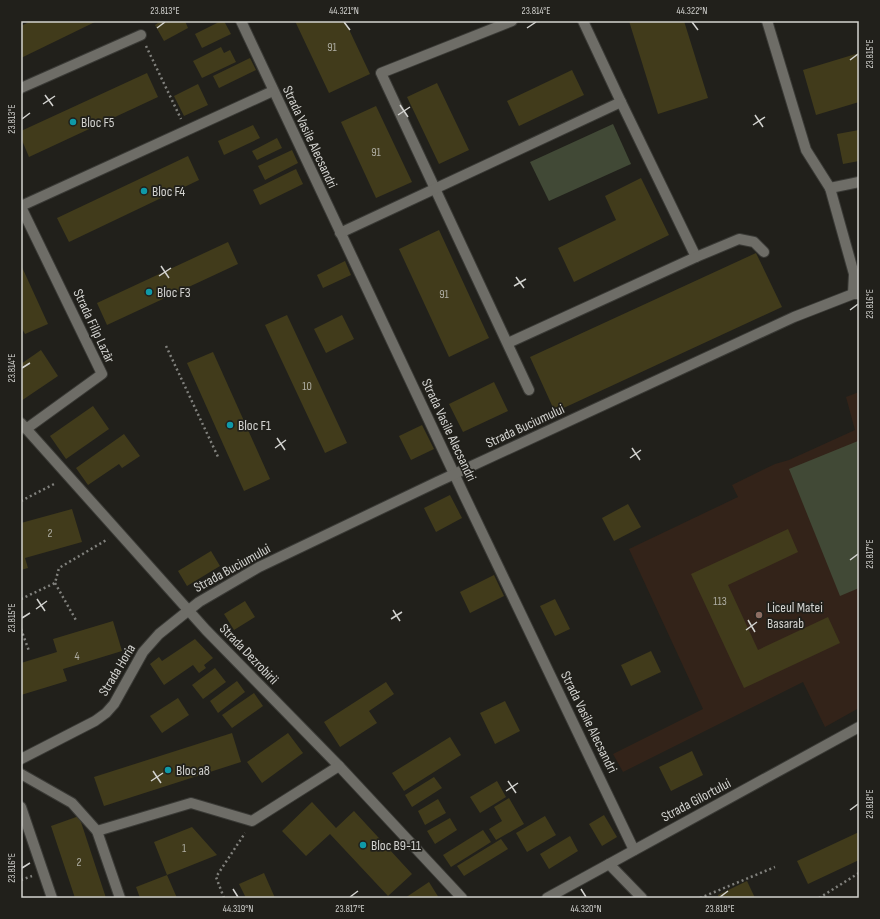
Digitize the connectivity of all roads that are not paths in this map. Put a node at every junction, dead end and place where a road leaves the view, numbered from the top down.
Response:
1 (241, 21) edge
2 (512, 21) edge
3 (583, 21) edge
4 (767, 21) edge
5 (141, 34) road end
6 (21, 88) edge
7 (273, 91) junction
8 (621, 102) junction
9 (859, 182) edge
10 (435, 188) junction
11 (830, 188) junction
12 (21, 206) edge
13 (340, 233) junction
14 (764, 252) dead end
15 (696, 257) junction
16 (856, 294) edge
17 (508, 343) junction
18 (529, 390) dead end
19 (23, 426) edge
20 (454, 474) junction
21 (188, 610) junction
22 (859, 727) edge
23 (21, 758) edge
24 (338, 766) junction
25 (21, 774) edge
26 (21, 807) edge
27 (97, 831) junction
28 (634, 850) junction
29 (609, 864) junction
30 (52, 898) edge
31 (120, 898) edge
32 (462, 898) edge
33 (547, 898) edge
34 (642, 898) edge

1 - 7 street, Strada Vasile Alecsandri
2 - 10 street
3 - 8 street
4 - 11 street
5 - 6 street
7 - 12 street
7 - 13 street, Strada Vasile Alecsandri
8 - 10 street
8 - 15 street
9 - 11 street
10 - 13 street
10 - 17 street
11 - 16 street
12 - 19 street, Strada Filip Lazăr
13 - 20 street, Strada Vasile Alecsandri
14 - 15 street
15 - 17 street
16 - 20 street, Strada Buciumului
17 - 18 street
19 - 21 street, Strada Dezrobirii
20 - 21 street, Strada Buciumului
20 - 28 street, Strada Vasile Alecsandri
21 - 23 street, Strada Horia
21 - 24 street, Strada Dezrobirii
22 - 28 street, Strada Gilortului
24 - 27 street
24 - 32 street, Strada Dezrobirii
25 - 27 street
26 - 30 street
27 - 31 street
28 - 29 street, Strada Gilortului
29 - 33 street, Strada Gilortului
29 - 34 street

